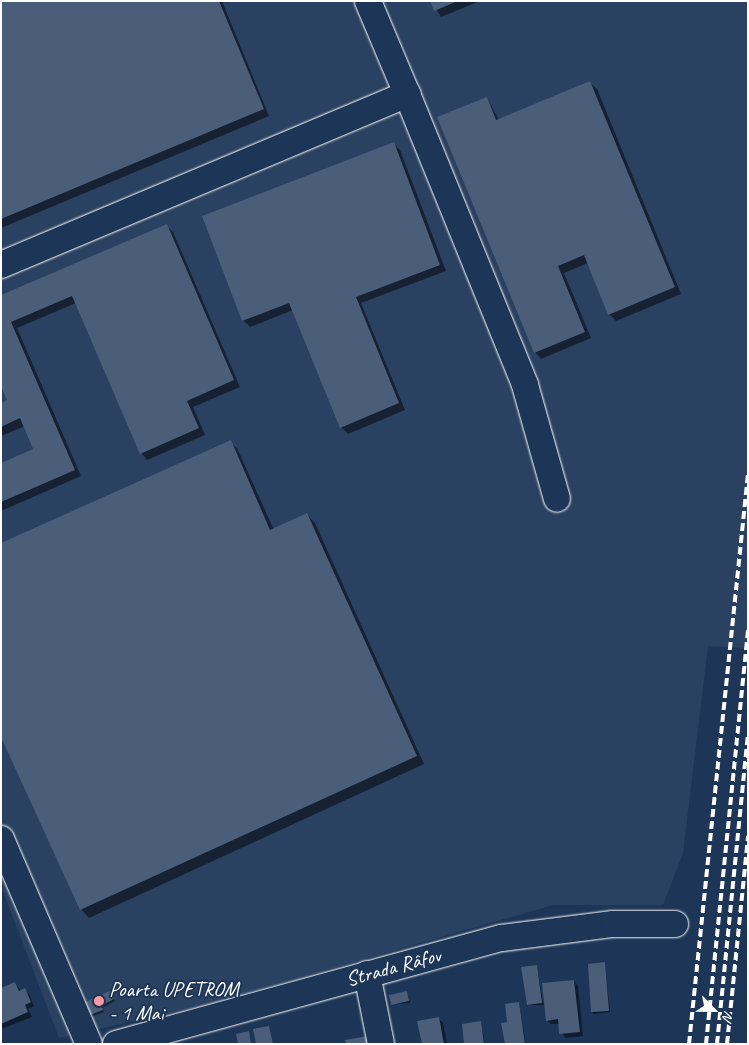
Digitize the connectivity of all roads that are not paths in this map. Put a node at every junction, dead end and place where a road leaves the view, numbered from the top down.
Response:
1 (368, 1) edge
2 (407, 94) junction
3 (1, 264) edge
4 (557, 499) dead end
5 (1, 839) edge
6 (675, 924) dead end
7 (367, 974) junction
8 (167, 1037) edge
9 (88, 1044) edge
10 (116, 1044) edge
11 (381, 1044) edge

1 - 2 street
2 - 3 street
2 - 4 street
5 - 9 street
6 - 7 street, Strada Râfov
7 - 8 street, Strada Râfov
7 - 11 street
8 - 10 street, Strada Râfov

